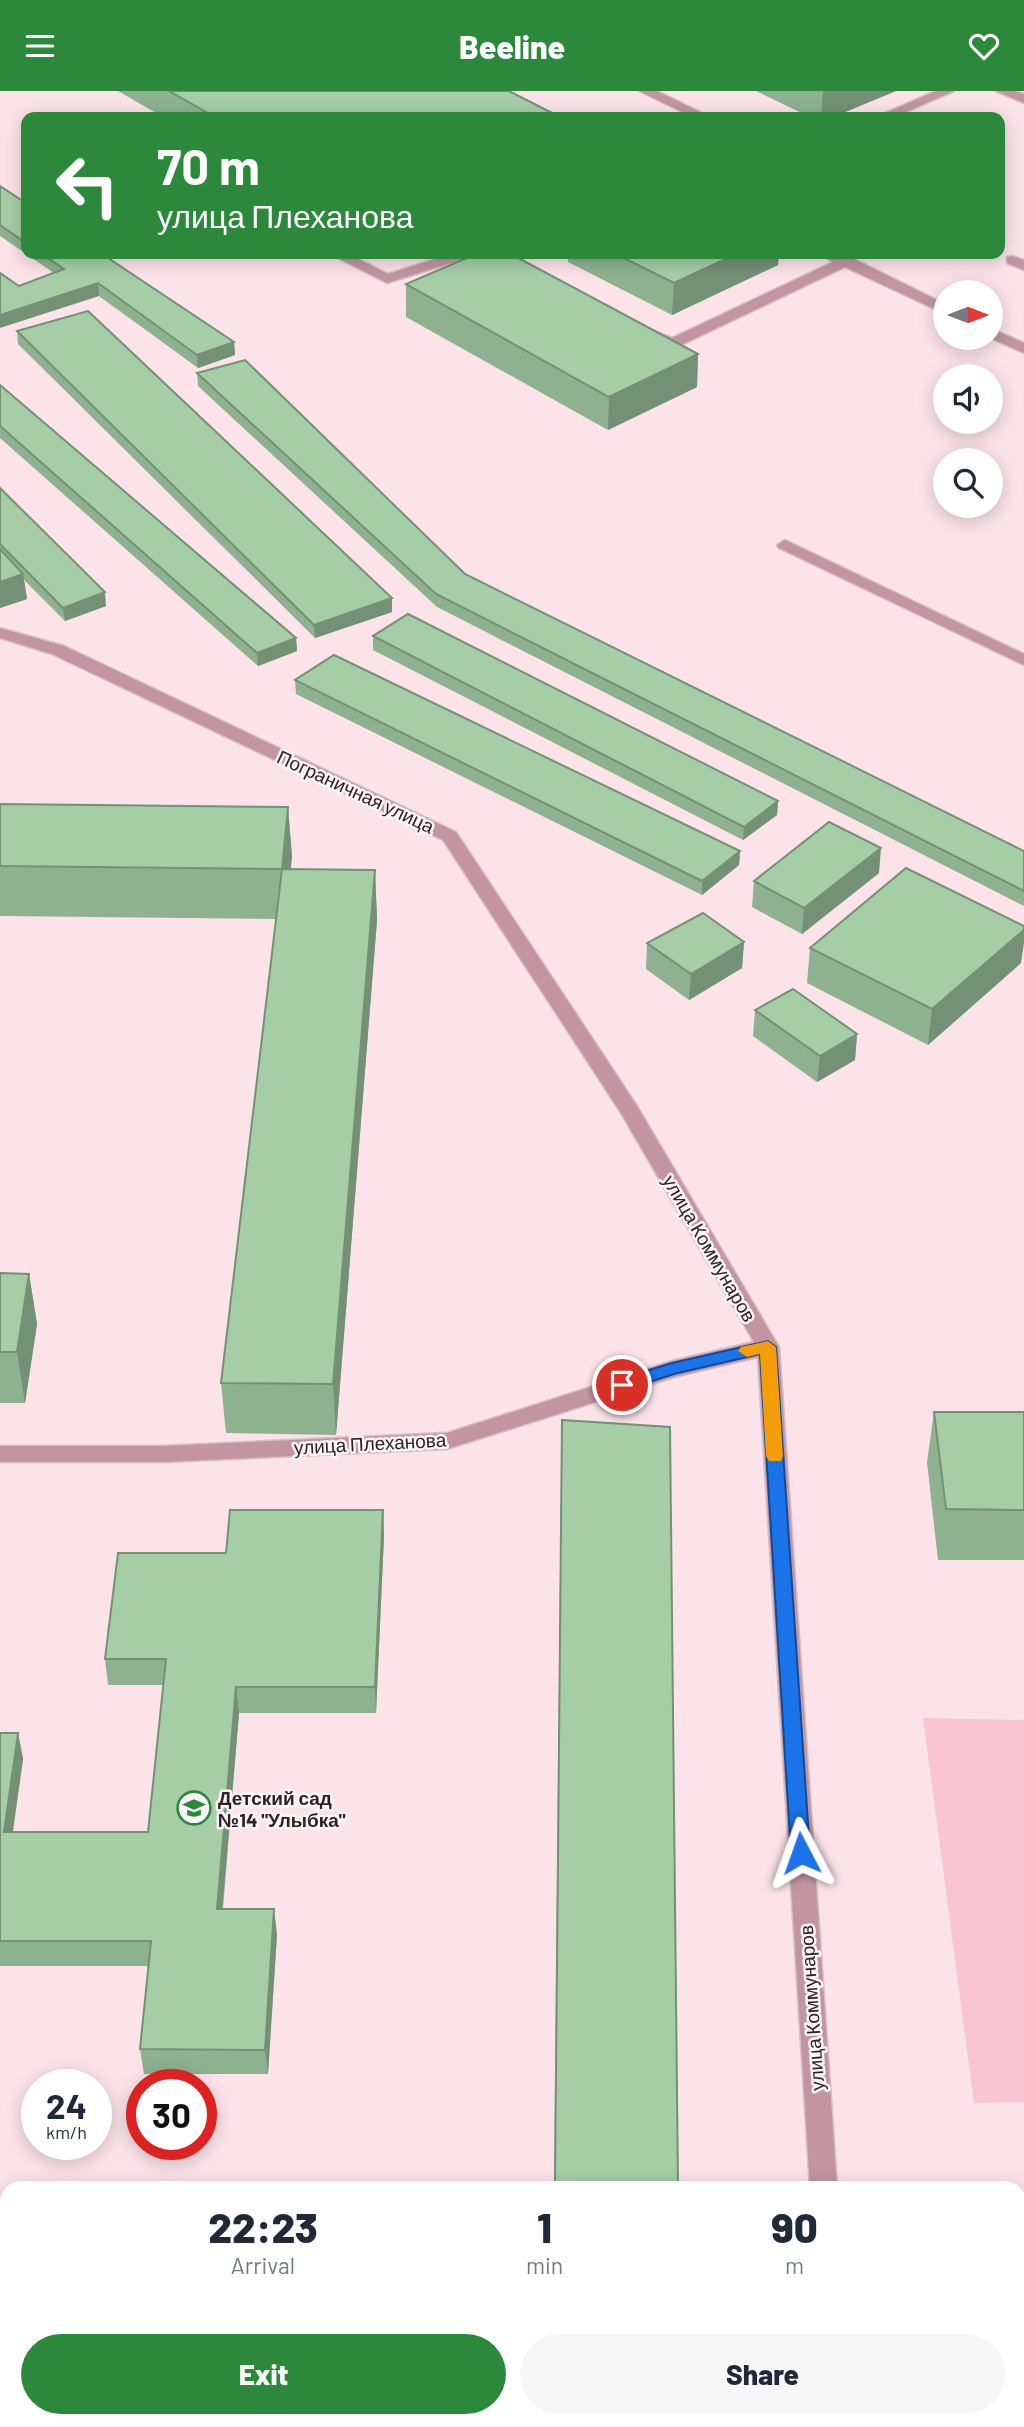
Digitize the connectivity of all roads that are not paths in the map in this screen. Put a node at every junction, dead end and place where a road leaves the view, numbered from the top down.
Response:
1 (646, 91) edge
2 (947, 91) edge
3 (1003, 91) edge
4 (1024, 99) edge
5 (692, 112) edge
6 (895, 112) edge
7 (347, 259) edge
8 (449, 259) edge
9 (842, 259) edge
10 (847, 261) junction
11 (933, 304) edge
12 (635, 326) edge
13 (1003, 338) edge
14 (1024, 349) edge
15 (785, 545) dead end
16 (0, 633) edge
17 (1024, 660) edge
18 (630, 1111) joint
19 (768, 1347) junction
20 (0, 1454) edge
21 (824, 2181) edge

1 - 5 street
2 - 6 street
3 - 4 street
7 - 8 street
9 - 10 street
10 - 11 street
10 - 12 street
13 - 14 street
15 - 17 street
16 - 18 street, Пограничная улица
18 - 19 street, улица Коммунаров
19 - 20 street, улица Плеханова
19 - 21 street, улица Коммунаров

